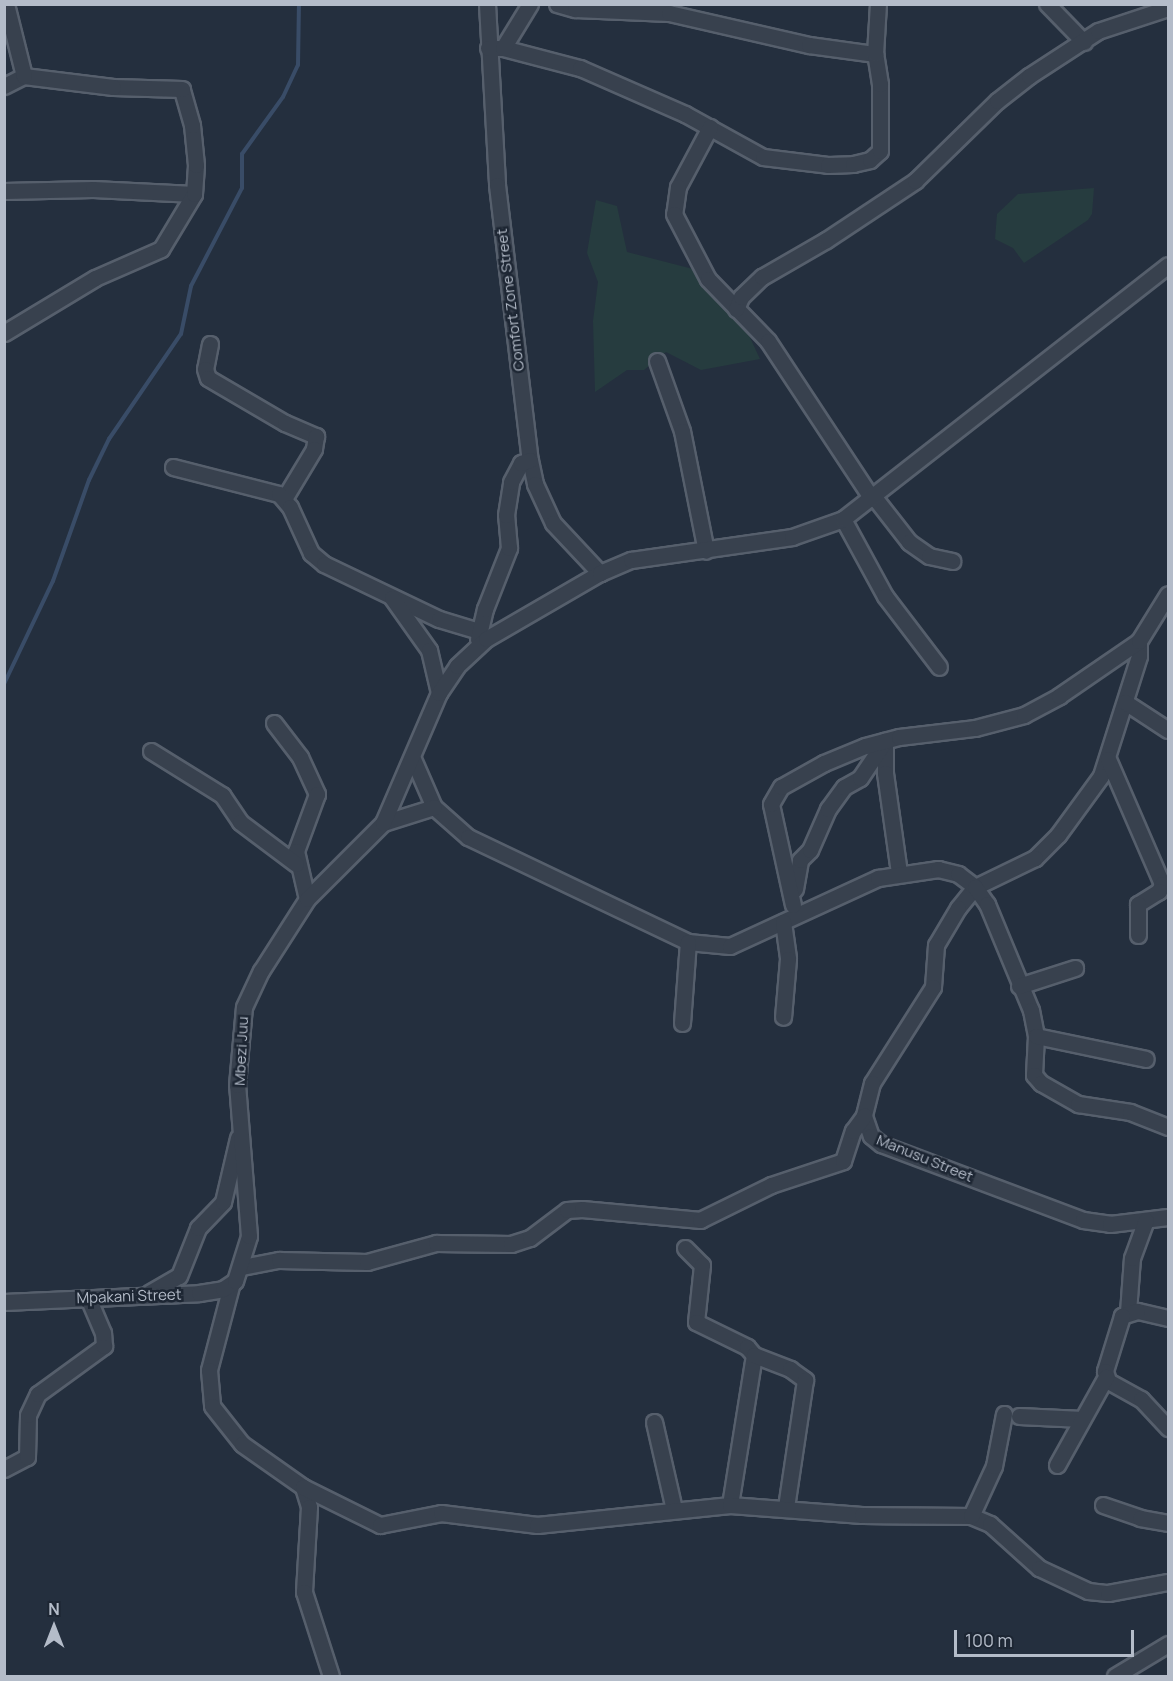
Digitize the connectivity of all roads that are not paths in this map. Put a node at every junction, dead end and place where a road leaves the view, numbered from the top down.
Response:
1 (6, 4) edge
2 (486, 4) edge
3 (530, 4) edge
4 (557, 4) edge
5 (878, 4) edge
6 (1047, 4) edge
7 (1168, 8) edge
8 (1084, 42) junction
9 (495, 48) junction
10 (875, 54) junction
11 (24, 76) junction
12 (4, 86) edge
13 (710, 127) junction
14 (4, 191) edge
15 (194, 194) junction
16 (1168, 265) edge
17 (736, 309) junction
18 (4, 333) edge
19 (210, 344) dead end
20 (657, 361) dead end
21 (530, 460) junction
22 (173, 467) dead end
23 (873, 498) junction
24 (284, 499) junction
25 (843, 519) junction
26 (706, 551) junction
27 (952, 561) dead end
28 (600, 573) junction
29 (388, 593) junction
30 (1168, 594) edge
31 (479, 631) junction
32 (1139, 641) junction
33 (478, 647) junction
34 (939, 667) dead end
35 (439, 693) junction
36 (1125, 702) junction
37 (274, 723) dead end
38 (1168, 730) edge
39 (885, 741) junction
40 (151, 751) dead end
41 (413, 759) junction
42 (1108, 759) junction
43 (434, 807) junction
44 (383, 823) junction
45 (296, 864) junction
46 (899, 872) junction
47 (975, 887) junction
48 (307, 899) junction
49 (799, 909) junction
50 (783, 922) junction
51 (1138, 935) dead end
52 (688, 942) junction
53 (1075, 968) dead end
54 (1018, 986) junction
55 (783, 1017) dead end
56 (682, 1023) dead end
57 (1036, 1036) junction
58 (1146, 1059) dead end
59 (864, 1116) junction
60 (241, 1124) junction
61 (1168, 1127) edge
62 (1168, 1217) edge
63 (1146, 1220) junction
64 (685, 1248) dead end
65 (243, 1267) junction
66 (231, 1286) junction
67 (141, 1296) junction
68 (88, 1298) junction
69 (4, 1302) edge
70 (1128, 1312) junction
71 (1168, 1318) edge
72 (754, 1355) junction
73 (1106, 1377) junction
74 (1082, 1419) junction
75 (654, 1422) dead end
76 (1168, 1428) edge
77 (1058, 1466) dead end
78 (4, 1469) edge
79 (303, 1487) junction
80 (730, 1505) junction
81 (1103, 1505) dead end
82 (786, 1507) junction
83 (674, 1509) junction
84 (971, 1516) junction
85 (1168, 1522) edge
86 (1168, 1582) edge
87 (1168, 1644) edge
88 (331, 1677) edge
89 (1115, 1677) edge

1 - 11 street
2 - 9 street, Comfort Zone Street
3 - 9 street
4 - 10 street
5 - 10 street
6 - 8 street
7 - 8 street
8 - 17 street
9 - 13 street
9 - 21 street, Comfort Zone Street
10 - 13 street
11 - 12 street
11 - 15 street
13 - 17 street
14 - 15 street
15 - 18 street
16 - 23 street
17 - 23 street
19 - 24 street
20 - 26 street
21 - 28 street, Comfort Zone Street
21 - 31 street
22 - 24 street
23 - 25 street
23 - 27 street
24 - 29 street
25 - 26 street
25 - 34 street
26 - 28 street
28 - 33 street
29 - 31 street
29 - 35 street
30 - 32 street
31 - 33 street
32 - 36 street
32 - 39 street
33 - 35 street
35 - 41 street
36 - 38 street
36 - 42 street
37 - 45 street
39 - 46 street
39 - 49 street
39 - 49 street
40 - 45 street
41 - 43 street
41 - 44 street
42 - 47 street
42 - 51 street
43 - 44 street
43 - 52 street
44 - 48 street, Mbezi Juu
45 - 48 street
46 - 47 street
46 - 49 street
47 - 54 street
47 - 59 street, Manusu Street
48 - 60 street, Mbezi Juu
49 - 50 street
50 - 52 street
50 - 55 street
52 - 56 street
53 - 54 street
54 - 57 street
57 - 58 street
57 - 61 street
59 - 63 street, Manusu Street
59 - 65 street
60 - 65 street, Mbezi Juu
60 - 67 street
62 - 63 street, Manusu Street
63 - 70 street
64 - 72 street
65 - 66 street
66 - 67 street, Mpakani Street
66 - 79 street
67 - 68 street, Mpakani Street
68 - 69 street, Mpakani Street
68 - 78 street
70 - 71 street
70 - 73 street
72 - 80 street
72 - 82 street
73 - 74 street
73 - 76 street
74 - 77 street
74 - 84 street
75 - 83 street
79 - 83 street
79 - 88 street
80 - 82 street
80 - 83 street
81 - 85 street
82 - 84 street
84 - 86 street
87 - 89 street

